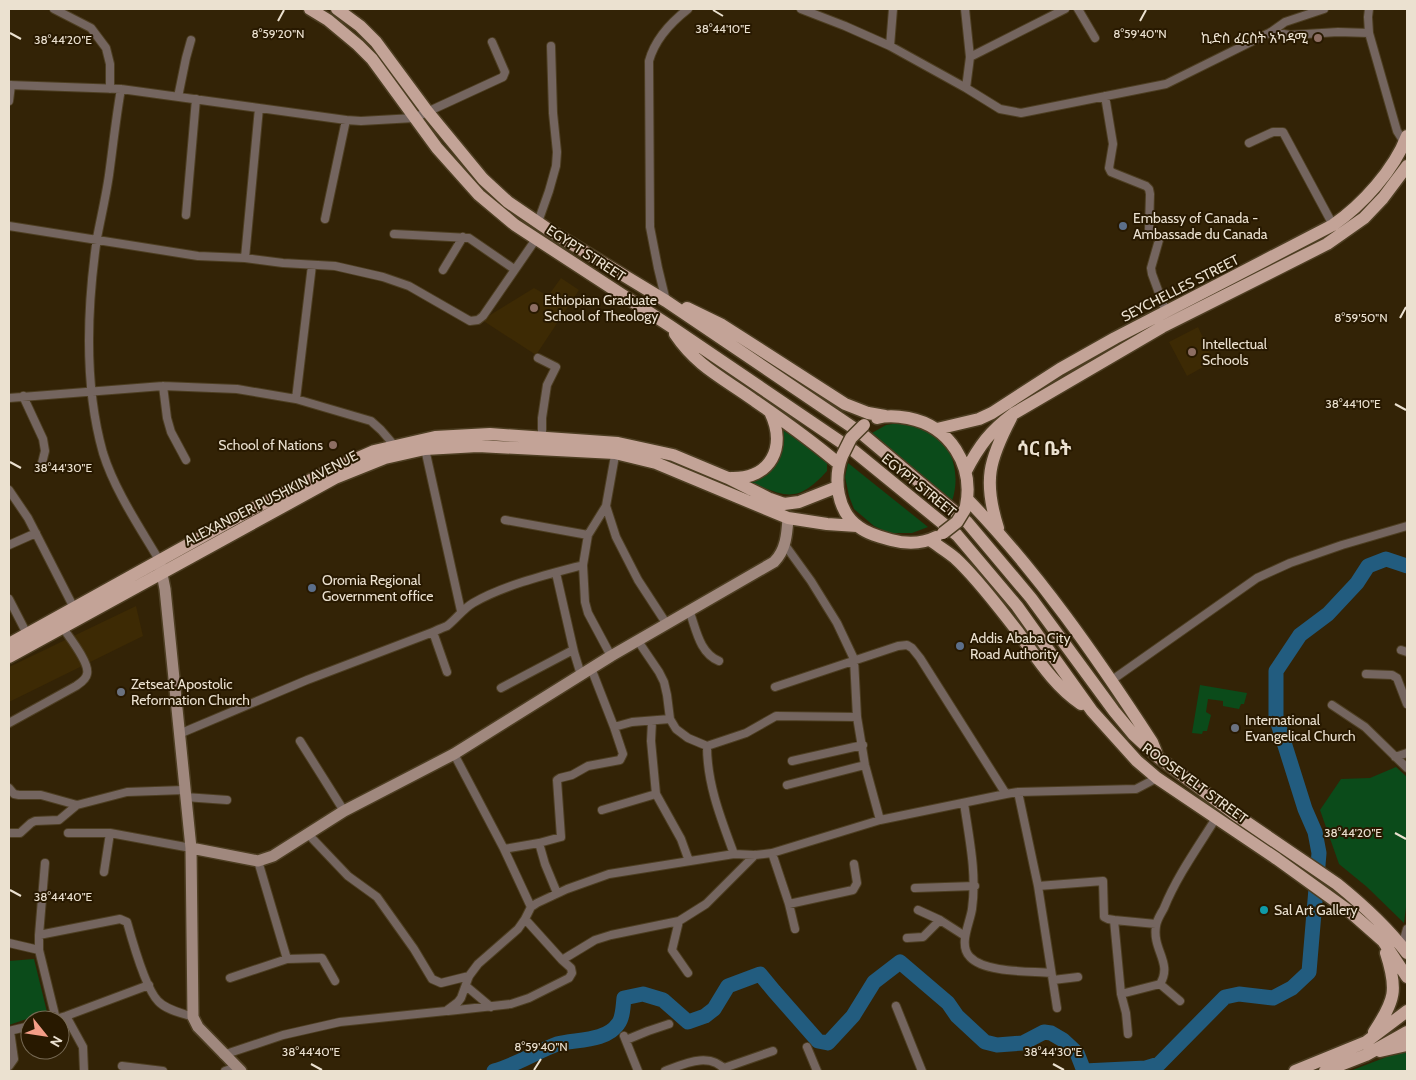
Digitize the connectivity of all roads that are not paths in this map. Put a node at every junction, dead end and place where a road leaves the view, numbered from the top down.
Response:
1 (54, 9) edge
2 (310, 9) edge
3 (337, 9) edge
4 (688, 9) edge
5 (801, 9) edge
6 (893, 9) edge
7 (965, 9) edge
8 (1065, 9) edge
9 (1078, 9) edge
10 (1324, 9) edge
11 (1369, 9) edge
12 (821, 13) edge
13 (328, 20) junction
14 (1271, 32) junction
15 (1369, 34) junction
16 (1095, 38) dead end
17 (191, 40) dead end
18 (492, 42) dead end
19 (552, 46) dead end
20 (890, 46) junction
21 (970, 57) junction
22 (10, 85) edge
23 (966, 88) junction
24 (110, 89) junction
25 (121, 89) junction
26 (1104, 96) junction
27 (178, 97) junction
28 (196, 99) junction
29 (9, 101) edge
30 (259, 108) junction
31 (427, 111) junction
32 (414, 118) junction
33 (346, 120) junction
34 (1406, 142) edge
35 (1249, 143) dead end
36 (1407, 166) edge
37 (186, 215) dead end
38 (325, 219) dead end
39 (538, 222) junction
40 (1333, 225) junction
41 (9, 226) edge
42 (394, 234) dead end
43 (462, 237) junction
44 (536, 239) junction
45 (97, 240) junction
46 (246, 258) junction
47 (312, 265) junction
48 (514, 269) junction
49 (443, 270) dead end
50 (668, 303) junction
51 (1166, 312) junction
52 (670, 326) junction
53 (538, 358) dead end
54 (162, 386) junction
55 (92, 391) junction
56 (23, 396) junction
57 (9, 398) edge
58 (296, 399) junction
59 (770, 412) junction
60 (1013, 414) junction
61 (885, 416) junction
62 (938, 429) junction
63 (542, 437) junction
64 (478, 440) junction
65 (394, 445) junction
66 (617, 448) junction
67 (424, 449) junction
68 (841, 459) junction
69 (186, 460) dead end
70 (42, 463) dead end
71 (966, 471) junction
72 (728, 478) junction
73 (837, 487) junction
74 (9, 490) edge
75 (966, 504) junction
76 (606, 506) junction
77 (788, 518) junction
78 (505, 520) dead end
79 (967, 522) joint
80 (857, 526) junction
81 (1407, 526) edge
82 (36, 533) junction
83 (1000, 533) junction
84 (588, 534) junction
85 (957, 535) joint
86 (930, 540) junction
87 (9, 545) edge
88 (784, 545) junction
89 (583, 565) junction
90 (160, 566) junction
91 (556, 573) junction
92 (9, 599) edge
93 (74, 608) junction
94 (689, 610) junction
95 (461, 612) junction
96 (666, 623) junction
97 (63, 628) junction
98 (432, 632) junction
99 (35, 635) junction
100 (638, 641) junction
101 (9, 644) edge
102 (573, 650) junction
103 (610, 656) junction
104 (9, 657) edge
105 (854, 659) junction
106 (719, 661) dead end
107 (586, 671) junction
108 (446, 672) dead end
109 (1366, 674) dead end
110 (1112, 680) junction
111 (775, 686) dead end
112 (501, 688) dead end
113 (1407, 704) edge
114 (1332, 705) dead end
115 (1092, 711) junction
116 (857, 716) junction
117 (670, 719) junction
118 (652, 720) junction
119 (9, 723) edge
120 (614, 727) junction
121 (179, 734) junction
122 (300, 741) dead end
123 (863, 745) junction
124 (707, 746) junction
125 (1407, 753) edge
126 (454, 754) junction
127 (1395, 757) junction
128 (1159, 758) junction
129 (792, 760) dead end
130 (865, 765) junction
131 (1407, 768) edge
132 (1158, 778) junction
133 (787, 785) dead end
134 (9, 788) edge
135 (1018, 792) junction
136 (184, 794) junction
137 (656, 794) junction
138 (1006, 794) junction
139 (227, 800) dead end
140 (964, 802) junction
141 (77, 805) junction
142 (602, 810) dead end
143 (344, 812) junction
144 (1216, 818) junction
145 (880, 820) junction
146 (9, 833) edge
147 (68, 833) dead end
148 (110, 834) junction
149 (308, 834) junction
150 (539, 843) junction
151 (191, 848) junction
152 (504, 849) junction
153 (772, 853) junction
154 (734, 854) junction
155 (754, 855) junction
156 (258, 861) junction
157 (689, 861) junction
158 (45, 863) dead end
159 (854, 864) dead end
160 (104, 872) dead end
161 (974, 886) junction
162 (1038, 886) junction
163 (915, 888) dead end
164 (557, 894) junction
165 (788, 904) junction
166 (531, 907) junction
167 (918, 910) dead end
168 (525, 919) junction
169 (940, 920) junction
170 (1114, 920) junction
171 (679, 921) junction
172 (1156, 924) junction
173 (795, 929) dead end
174 (1407, 929) edge
175 (39, 935) junction
176 (965, 936) junction
177 (907, 938) dead end
178 (1383, 941) junction
179 (9, 943) edge
180 (39, 950) junction
181 (1406, 951) edge
182 (287, 959) junction
183 (562, 960) junction
184 (688, 973) dead end
185 (469, 976) junction
186 (1052, 976) junction
187 (1078, 977) dead end
188 (1407, 977) edge
189 (230, 978) dead end
190 (336, 981) dead end
191 (1160, 984) junction
192 (149, 985) junction
193 (466, 986) junction
194 (1121, 994) junction
195 (1180, 1001) dead end
196 (896, 1006) dead end
197 (491, 1007) junction
198 (1057, 1008) dead end
199 (52, 1010) edge
200 (446, 1011) junction
201 (1407, 1011) edge
202 (70, 1015) edge
203 (193, 1017) junction
204 (70, 1023) edge
205 (669, 1024) dead end
206 (9, 1031) edge
207 (1407, 1032) edge
208 (1128, 1034) dead end
209 (1407, 1045) edge
210 (807, 1047) dead end
211 (1366, 1049) junction
212 (773, 1051) dead end
213 (223, 1055) junction
214 (9, 1066) edge
215 (122, 1066) dead end
216 (239, 1069) edge
217 (725, 1070) edge
218 (84, 1071) edge
219 (163, 1071) edge
220 (225, 1071) edge
221 (638, 1071) edge
222 (665, 1071) edge
223 (817, 1071) edge
224 (922, 1071) edge
225 (1295, 1071) edge
226 (1325, 1071) edge

1 - 24 street
2 - 13 main road, EGYPT STREET
3 - 13 street
3 - 31 main road, EGYPT STREET
4 - 50 street
5 - 12 street
6 - 20 street
7 - 21 street
8 - 21 street
9 - 16 street
10 - 14 street
11 - 15 street
12 - 20 street
13 - 32 main road, EGYPT STREET
14 - 15 street
14 - 26 street
15 - 34 street
17 - 27 street
18 - 31 street
19 - 39 street
20 - 23 street
21 - 23 street
22 - 24 street
22 - 29 street
23 - 26 street
24 - 25 street
25 - 27 street
25 - 45 street
26 - 51 street
27 - 28 street
28 - 30 street
28 - 37 street
30 - 33 street
30 - 46 street
31 - 32 street
31 - 39 main road, EGYPT STREET
32 - 33 street
32 - 44 main road, EGYPT STREET
33 - 38 street
34 - 40 main road, SEYCHELLES STREET
35 - 40 street
36 - 60 main road, SEYCHELLES STREET
39 - 50 main road, EGYPT STREET
40 - 51 main road, SEYCHELLES STREET
41 - 45 street
42 - 43 street
43 - 48 street
43 - 49 street
44 - 48 street
44 - 52 main road, EGYPT STREET
45 - 46 street
45 - 55 street
46 - 47 street
47 - 48 street
47 - 58 street
50 - 61 main road
50 - 79 main road, EGYPT STREET
51 - 62 main road, SEYCHELLES STREET
52 - 59 main road
52 - 85 main road, EGYPT STREET
53 - 63 street
54 - 55 street
54 - 58 street
54 - 69 street
55 - 56 street
55 - 90 street
56 - 57 street
56 - 70 street
58 - 65 street
59 - 68 main road
59 - 72 main road
60 - 71 main road, SEYCHELLES STREET
60 - 83 main road
61 - 62 main road
61 - 68 main road, bridge
62 - 71 main road
63 - 64 main road, ALEXANDER PUSHKIN AVENUE
63 - 66 main road, ALEXANDER PUSHKIN AVENUE
64 - 65 main road, ALEXANDER PUSHKIN AVENUE
64 - 66 main road, ALEXANDER PUSHKIN AVENUE
64 - 67 main road, ALEXANDER PUSHKIN AVENUE
65 - 90 main road, ALEXANDER PUSHKIN AVENUE
66 - 72 main road, ALEXANDER PUSHKIN AVENUE
66 - 76 street
66 - 77 main road, ALEXANDER PUSHKIN AVENUE
67 - 90 main road, ALEXANDER PUSHKIN AVENUE
67 - 95 street
68 - 73 main road
71 - 75 main road
72 - 73 main road, ALEXANDER PUSHKIN AVENUE
73 - 80 main road
74 - 82 street
75 - 83 main road
75 - 86 main road, bridge
76 - 84 street
76 - 96 street
77 - 80 main road, ALEXANDER PUSHKIN AVENUE
77 - 88 street
78 - 84 street
79 - 128 main road, ROOSEVELT STREET
80 - 86 main road
81 - 110 street
82 - 87 street
82 - 93 street
83 - 110 main road
84 - 89 street
85 - 115 main road, ROOSEVELT STREET
86 - 115 main road
88 - 94 street
88 - 105 street
89 - 91 street
89 - 103 street
90 - 93 main road, ALEXANDER PUSHKIN AVENUE
90 - 97 main road, ALEXANDER PUSHKIN AVENUE
90 - 121 street
91 - 95 street
91 - 102 street
92 - 99 street
93 - 99 main road, ALEXANDER PUSHKIN AVENUE
94 - 96 street
94 - 106 street
95 - 98 street
96 - 100 street
97 - 99 main road, ALEXANDER PUSHKIN AVENUE
97 - 119 street
98 - 108 street
98 - 121 street
99 - 101 main road, ALEXANDER PUSHKIN AVENUE
99 - 104 main road, ALEXANDER PUSHKIN AVENUE
100 - 103 street
100 - 117 street
102 - 107 street
102 - 112 street
103 - 107 street
105 - 111 street
105 - 116 street
105 - 138 street
107 - 120 street
107 - 126 street
109 - 113 street
110 - 128 main road
114 - 127 street
115 - 132 main road, ROOSEVELT STREET
116 - 123 street
116 - 124 street
117 - 118 street
117 - 124 street
118 - 120 street
118 - 137 street
120 - 150 street
121 - 136 street
122 - 143 street
123 - 129 street
123 - 130 street
124 - 154 street
125 - 127 street
126 - 143 street
126 - 152 street
127 - 131 street
128 - 181 main road, ROOSEVELT STREET
130 - 133 street
130 - 145 street
132 - 135 street
132 - 144 main road, ROOSEVELT STREET
134 - 141 street
135 - 138 street
135 - 162 street
136 - 139 street
136 - 141 street
136 - 151 street
137 - 142 street
137 - 157 street
138 - 140 street
140 - 145 street
140 - 161 street
141 - 146 street
143 - 149 street
144 - 172 street
144 - 178 main road, ROOSEVELT STREET
145 - 153 street
147 - 148 street
148 - 151 street
148 - 160 street
149 - 156 street
149 - 185 street
150 - 152 street
150 - 164 street
151 - 156 street
151 - 203 street
152 - 166 street
153 - 155 street
153 - 165 street
154 - 155 street
154 - 157 street
155 - 171 street
156 - 182 street
157 - 164 street
158 - 175 street
159 - 165 street
161 - 163 street
161 - 176 street
162 - 170 street
162 - 186 street
164 - 166 street
165 - 173 street
166 - 168 street
167 - 169 street
168 - 183 street
168 - 185 street
169 - 176 street
169 - 177 street
170 - 172 street
170 - 194 street
171 - 183 street
171 - 184 street
172 - 191 street
174 - 181 street
175 - 180 street
175 - 192 street
176 - 186 street
178 - 188 main road, ROOSEVELT STREET
178 - 211 main road
179 - 180 street
180 - 199 street
182 - 189 street
182 - 190 street
183 - 197 street
185 - 193 street
186 - 187 street
186 - 198 street
191 - 194 street
191 - 195 street
192 - 202 street
192 - 203 street
193 - 197 street
193 - 200 street
194 - 208 street
196 - 224 street
197 - 200 street
200 - 213 street
201 - 211 main road
203 - 213 street
204 - 218 street
205 - 221 street
206 - 214 street
207 - 211 main road
209 - 211 main road
210 - 223 street
211 - 225 main road
211 - 226 main road
212 - 217 street
213 - 216 street
215 - 219 street
216 - 220 street
217 - 222 street

